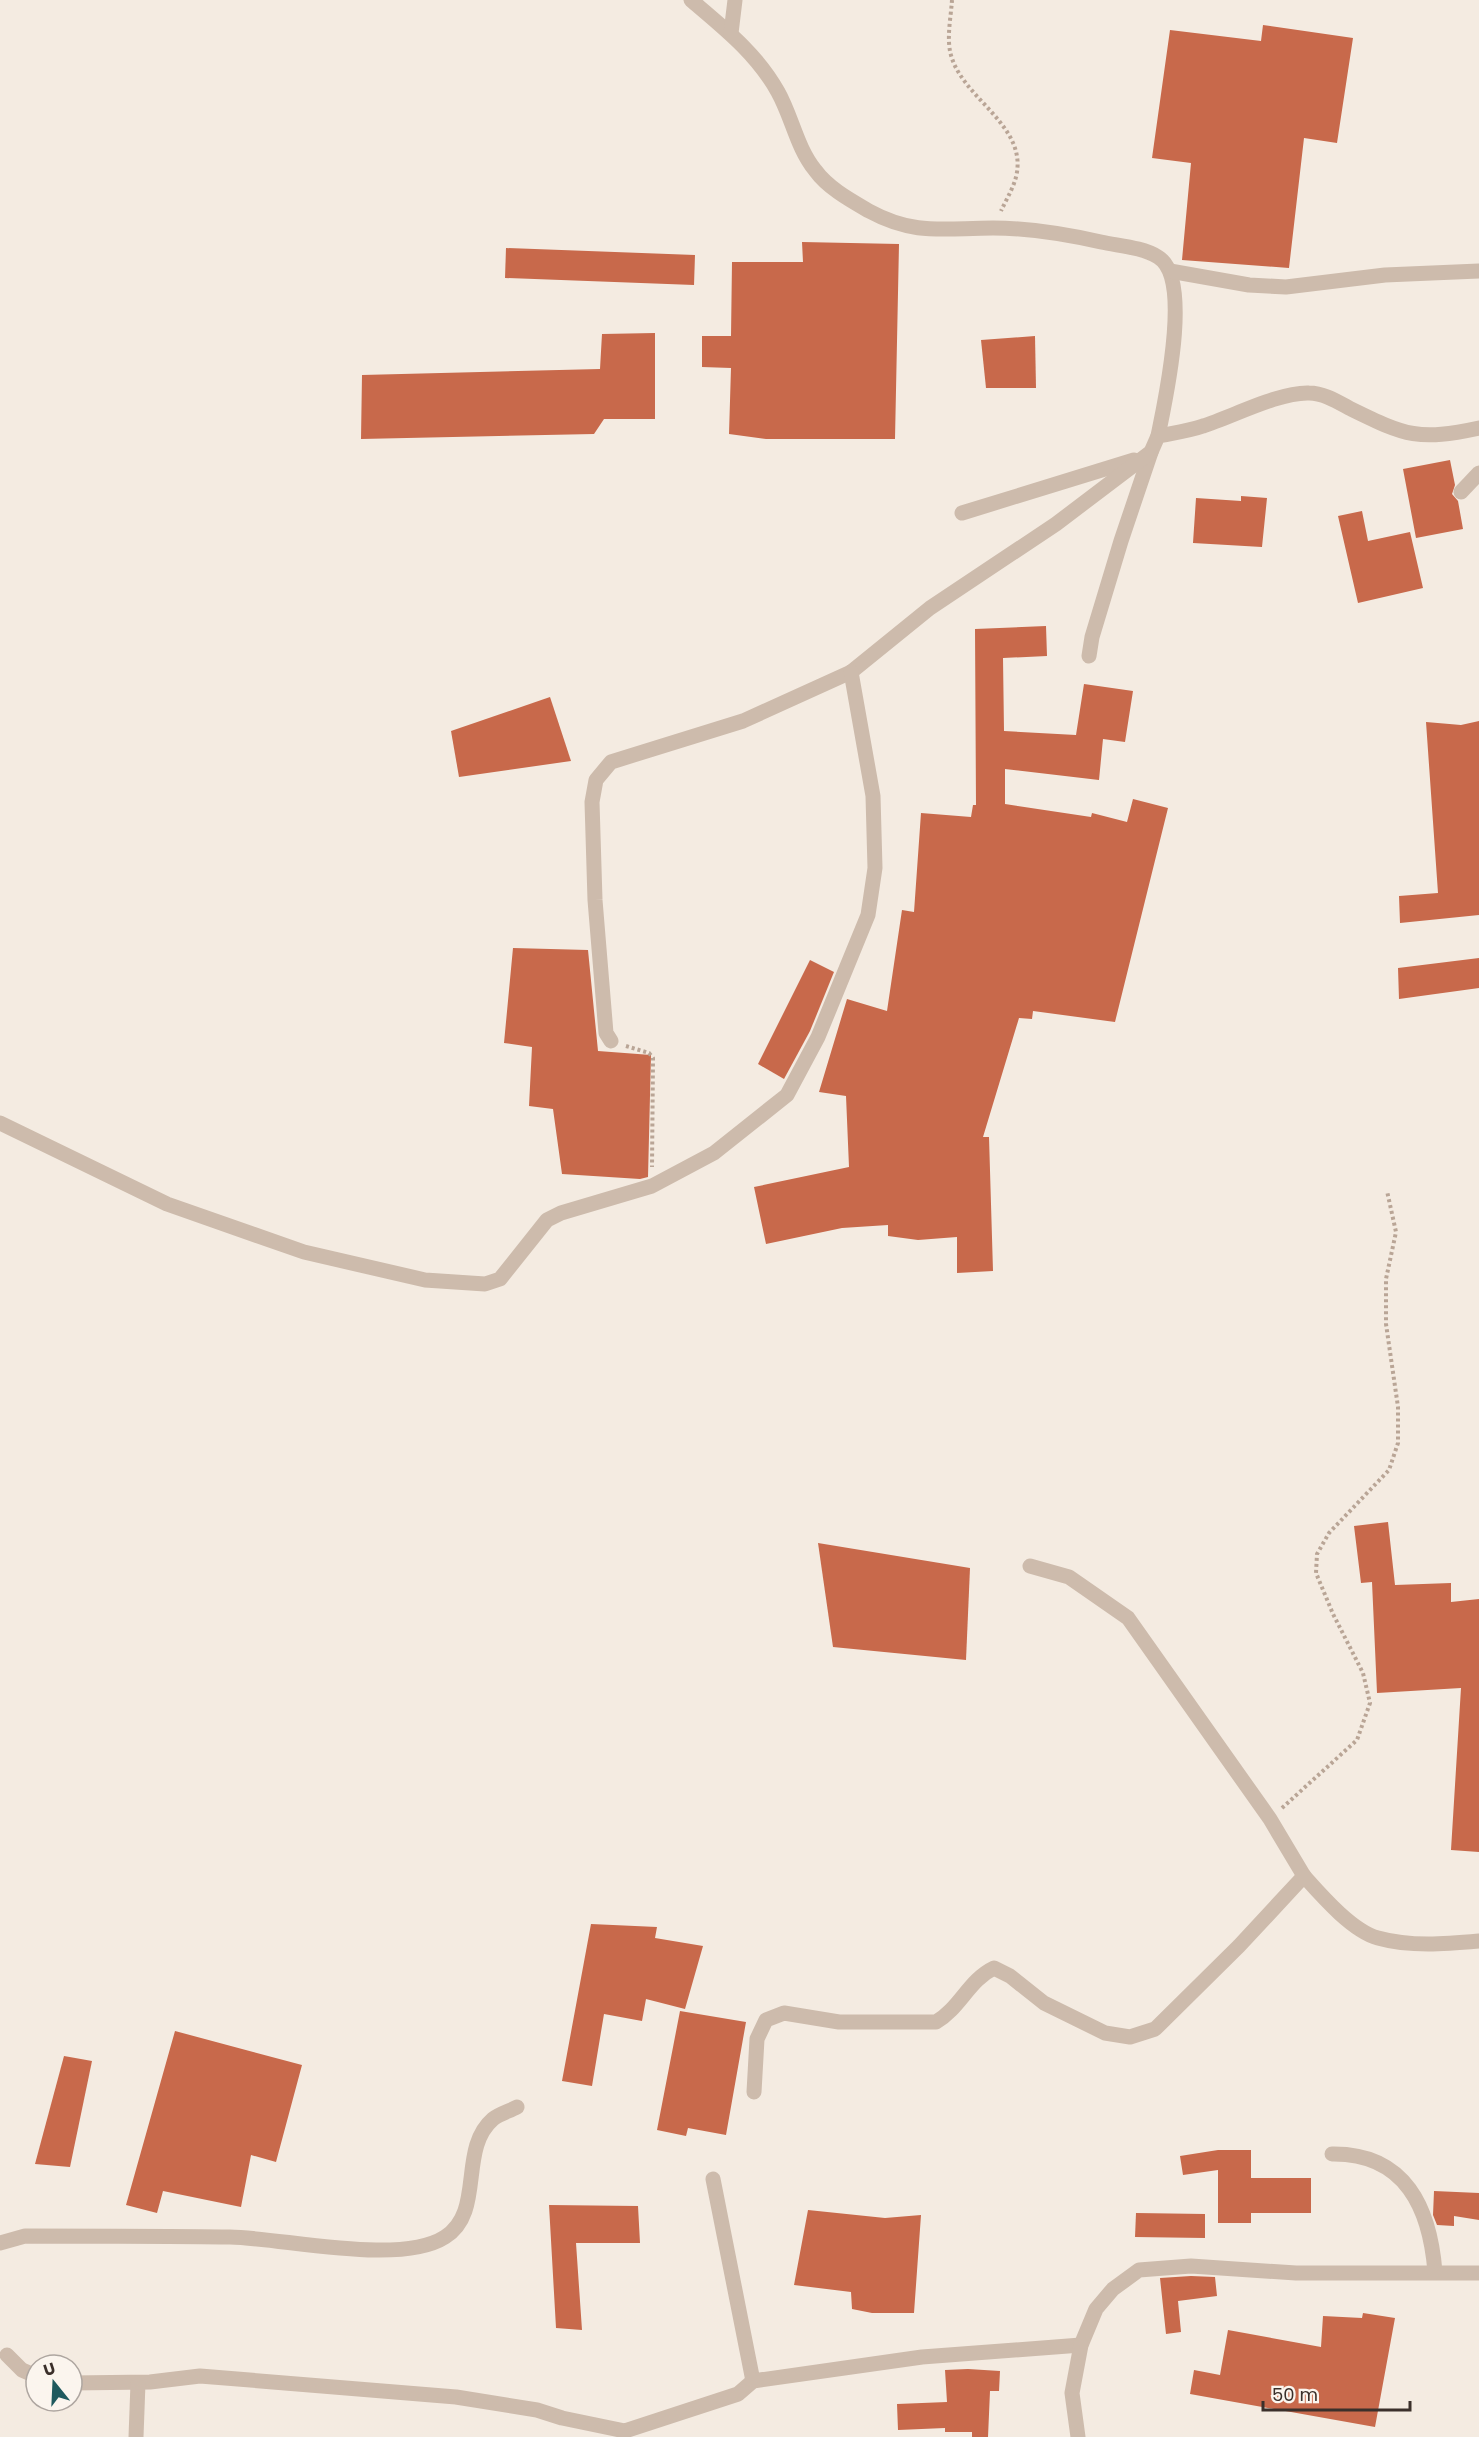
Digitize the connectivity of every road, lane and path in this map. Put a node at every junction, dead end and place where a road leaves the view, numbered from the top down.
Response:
1 (691, 0) edge
2 (735, 0) edge
3 (952, 0) edge
4 (731, 33) junction
5 (993, 228) junction
6 (1170, 271) junction
7 (1479, 271) edge
8 (1479, 428) edge
9 (1158, 436) junction
10 (1148, 454) junction
11 (1479, 473) edge
12 (1461, 492) dead end
13 (962, 513) dead end
14 (1089, 656) dead end
15 (851, 672) junction
16 (611, 1041) joint
17 (0, 1123) edge
18 (652, 1186) junction
19 (1387, 1191) dead end
20 (1030, 1566) dead end
21 (1270, 1819) junction
22 (1304, 1876) junction
23 (1479, 1941) edge
24 (754, 2092) dead end
25 (517, 2107) dead end
26 (1332, 2154) dead end
27 (712, 2179) dead end
28 (0, 2243) edge
29 (1435, 2272) junction
30 (1479, 2273) edge
31 (1081, 2345) junction
32 (2, 2352) edge
33 (24, 2371) edge
34 (753, 2381) junction
35 (84, 2383) edge
36 (138, 2383) junction
37 (624, 2434) edge
38 (136, 2437) edge
39 (1078, 2437) edge

1 - 4 street
2 - 4 street
3 - 5 path
4 - 5 street
5 - 6 street
6 - 7 street
6 - 9 street
8 - 9 street
9 - 10 street
10 - 13 street
10 - 14 street
10 - 15 street
11 - 12 street
15 - 16 street
15 - 18 street
16 - 18 path
17 - 18 street
19 - 21 path
20 - 21 street
21 - 22 street
22 - 23 street
22 - 24 street
25 - 28 street
26 - 29 street
27 - 34 street
29 - 30 street
29 - 31 street
31 - 34 street
31 - 39 street
32 - 33 street
34 - 37 street
35 - 36 street
36 - 37 street
36 - 38 street

